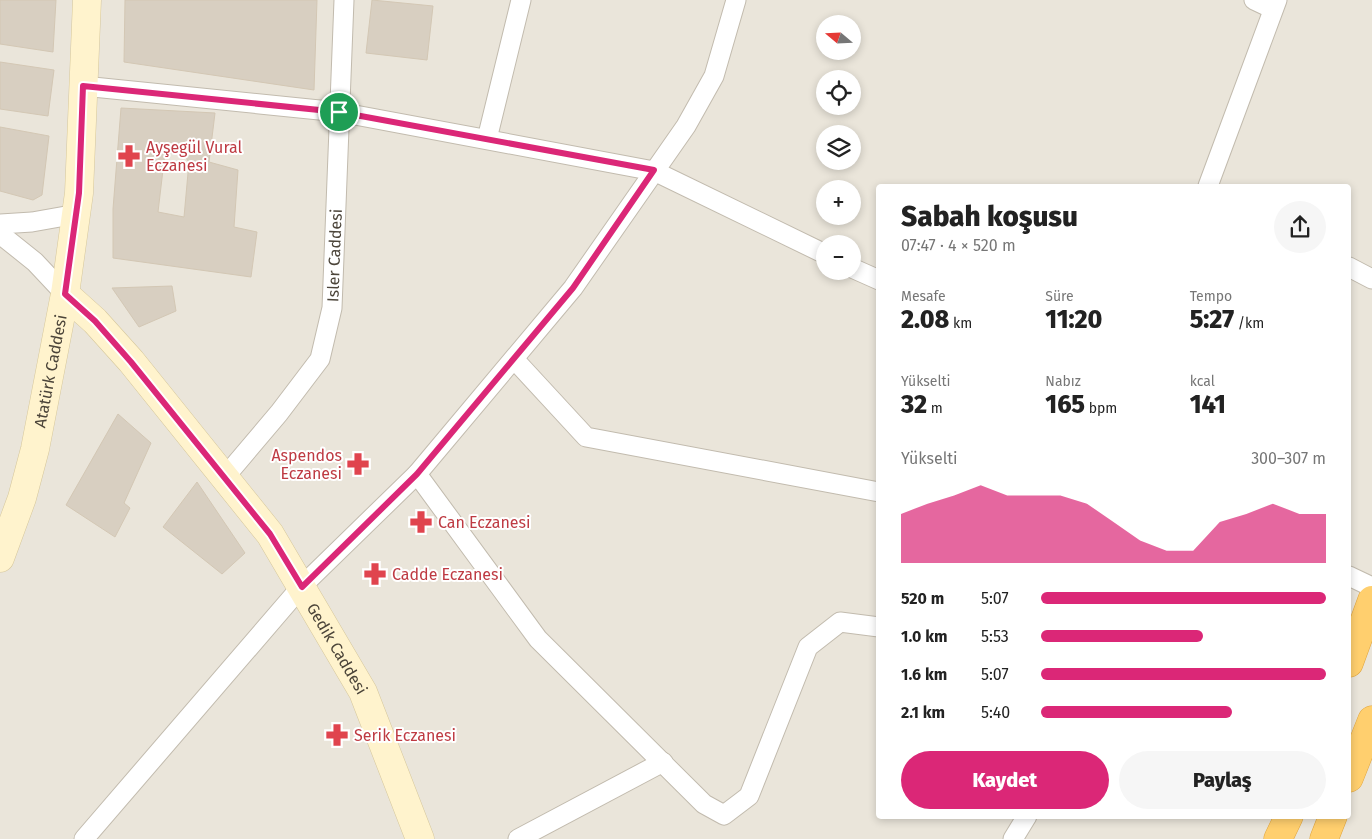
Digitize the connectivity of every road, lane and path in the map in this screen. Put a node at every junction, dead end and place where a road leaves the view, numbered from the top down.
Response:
1 (87, 0) edge
2 (344, 0) edge
3 (522, 0) edge
4 (736, 0) edge
5 (1254, 0) edge
6 (1275, 4) edge
7 (83, 86) junction
8 (339, 112) junction
9 (487, 139) junction
10 (654, 170) junction
11 (1209, 184) edge
12 (77, 214) junction
13 (0, 224) edge
14 (0, 234) edge
15 (816, 250) edge
16 (1351, 268) edge
17 (861, 272) edge
18 (876, 279) edge
19 (1372, 279) edge
20 (65, 294) junction
21 (514, 358) junction
22 (417, 474) junction
23 (224, 478) junction
24 (876, 491) edge
25 (0, 558) edge
26 (1351, 577) edge
27 (1372, 586) edge
28 (302, 587) junction
29 (1372, 600) edge
30 (876, 627) edge
31 (1351, 658) edge
32 (1372, 720) edge
33 (663, 762) junction
34 (1351, 773) edge
35 (1025, 819) edge
36 (1288, 819) edge
37 (1332, 819) edge
38 (84, 839) edge
39 (420, 839) edge
40 (518, 839) edge
41 (1013, 839) edge
42 (1278, 839) edge
43 (1324, 839) edge

1 - 7 street, Atatürk Caddesi
2 - 8 street, Isler Caddesi
3 - 9 street
4 - 10 street
5 - 6 street
6 - 11 street
7 - 8 street
7 - 12 street, Atatürk Caddesi
8 - 9 street
8 - 23 street, Isler Caddesi
9 - 10 street
10 - 15 street
10 - 21 street
12 - 13 street
12 - 20 street, Atatürk Caddesi
14 - 20 street
16 - 19 street
17 - 18 street
20 - 23 street, Gedik Caddesi
20 - 25 street, Atatürk Caddesi
21 - 22 street
21 - 24 street
22 - 28 street
22 - 33 street
23 - 28 street, Gedik Caddesi
26 - 27 street
28 - 38 street
28 - 39 street, Gedik Caddesi
29 - 31 highway
30 - 33 street
32 - 34 highway
33 - 40 street
35 - 41 street
36 - 42 highway
37 - 43 highway

